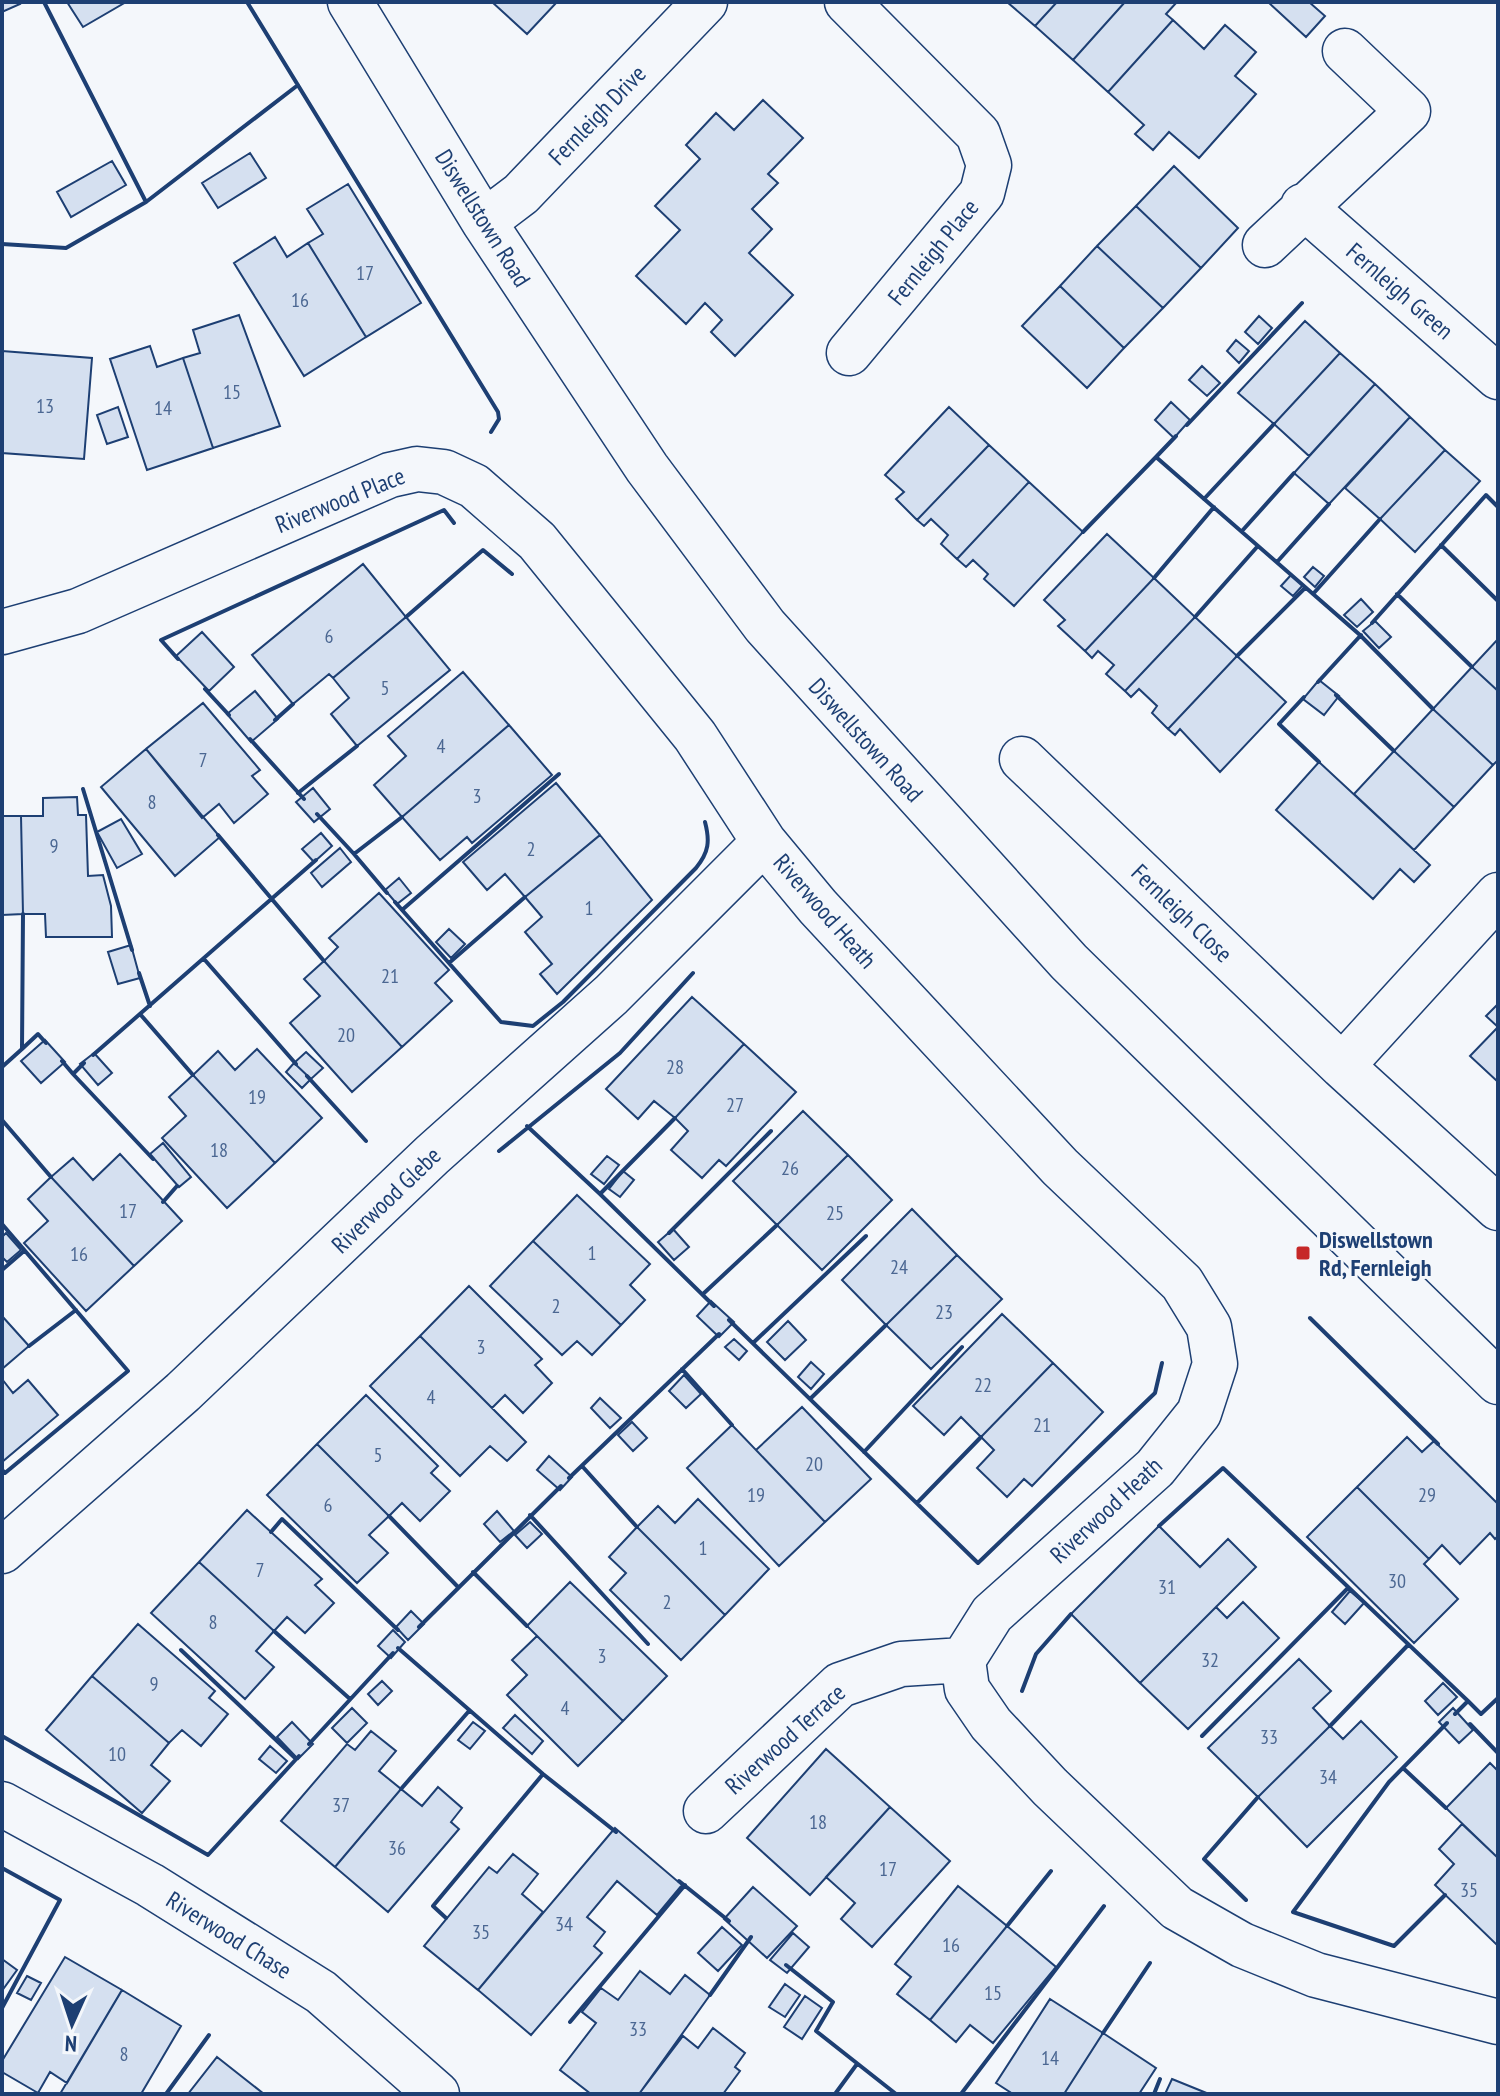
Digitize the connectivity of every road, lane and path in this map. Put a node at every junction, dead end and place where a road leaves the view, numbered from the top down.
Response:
1 (350, 2) edge
2 (705, 2) edge
3 (847, 2) edge
4 (1345, 51) dead end
5 (1303, 206) junction
6 (484, 222) junction
7 (1265, 245) dead end
8 (849, 353) dead end
9 (1498, 377) edge
10 (2, 632) edge
11 (1022, 759) dead end
12 (764, 842) junction
13 (1498, 895) edge
14 (1342, 1066) junction
15 (1498, 1208) edge
16 (1498, 1382) edge
17 (2, 1551) edge
18 (963, 1660) junction
19 (2, 1804) edge
20 (706, 1811) dead end
21 (1498, 2022) edge
22 (437, 2094) edge

1 - 6 street, Diswellstown Road
2 - 6 street, Fernleigh Drive
3 - 8 street, Fernleigh Place
4 - 5 street
5 - 7 street
5 - 9 street, Fernleigh Green
6 - 16 street, Diswellstown Road
10 - 12 street, Riverwood Place
11 - 14 street, Fernleigh Close
12 - 17 street, Riverwood Glebe
12 - 18 street, Riverwood Heath
13 - 14 street
14 - 15 street, Fernleigh Close
18 - 20 street, Riverwood Terrace
18 - 21 street
19 - 22 street, Riverwood Chase

